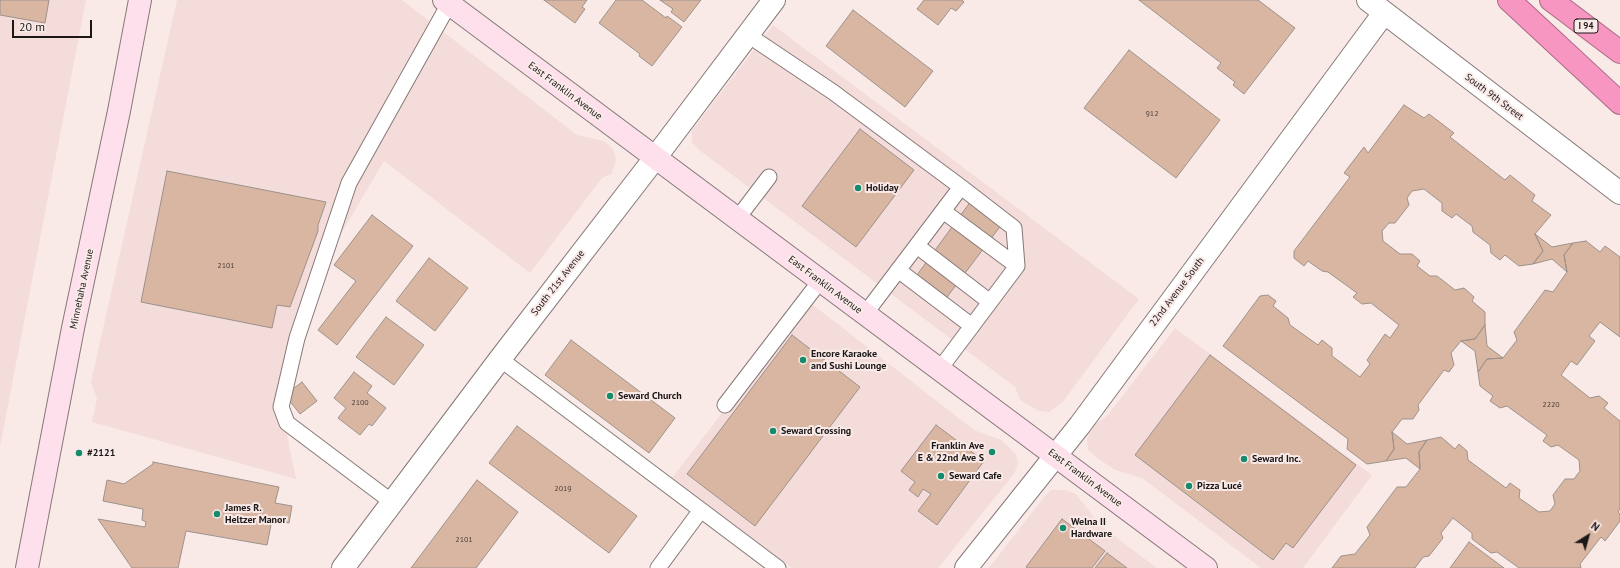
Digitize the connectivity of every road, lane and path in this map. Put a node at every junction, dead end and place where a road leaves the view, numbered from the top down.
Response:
1 (774, 0) edge
2 (1509, 0) edge
3 (1551, 0) edge
4 (447, 2) edge
5 (141, 4) edge
6 (1376, 7) edge
7 (748, 35) junction
8 (1620, 52) edge
9 (1620, 103) edge
10 (655, 158) junction
11 (769, 177) dead end
12 (961, 186) junction
13 (1620, 193) edge
14 (944, 211) junction
15 (737, 219) junction
16 (916, 246) junction
17 (1017, 266) junction
18 (898, 270) junction
19 (820, 281) junction
20 (990, 302) junction
21 (865, 314) junction
22 (972, 326) junction
23 (500, 359) junction
24 (939, 370) junction
25 (725, 405) dead end
26 (1055, 456) junction
27 (392, 502) junction
28 (702, 510) junction
29 (27, 568) edge
30 (343, 568) edge
31 (658, 568) edge
32 (778, 568) edge
33 (966, 568) edge
34 (1206, 568) edge

1 - 7 street, South 21st Avenue
2 - 9 highway
3 - 8 highway, I 94
4 - 10 street, East Franklin Avenue
4 - 27 lane
5 - 29 street, Minnehaha Avenue
6 - 13 street, South 9th Street
6 - 26 street, 22nd Avenue South
7 - 10 street, South 21st Avenue
7 - 12 lane
10 - 15 street, East Franklin Avenue
10 - 23 street, South 21st Avenue
11 - 15 lane
12 - 14 lane
12 - 17 lane
14 - 16 lane
14 - 17 lane
15 - 19 street, East Franklin Avenue
16 - 18 lane
16 - 20 lane
17 - 20 lane
18 - 21 lane
18 - 22 lane
19 - 21 street, East Franklin Avenue
19 - 25 lane
20 - 22 lane
21 - 24 street, East Franklin Avenue
22 - 24 lane
23 - 27 street, South 21st Avenue
23 - 28 lane
24 - 26 street, East Franklin Avenue
26 - 33 street, 22nd Avenue South
26 - 34 street, East Franklin Avenue
27 - 30 street, South 21st Avenue
28 - 31 lane
28 - 32 lane

